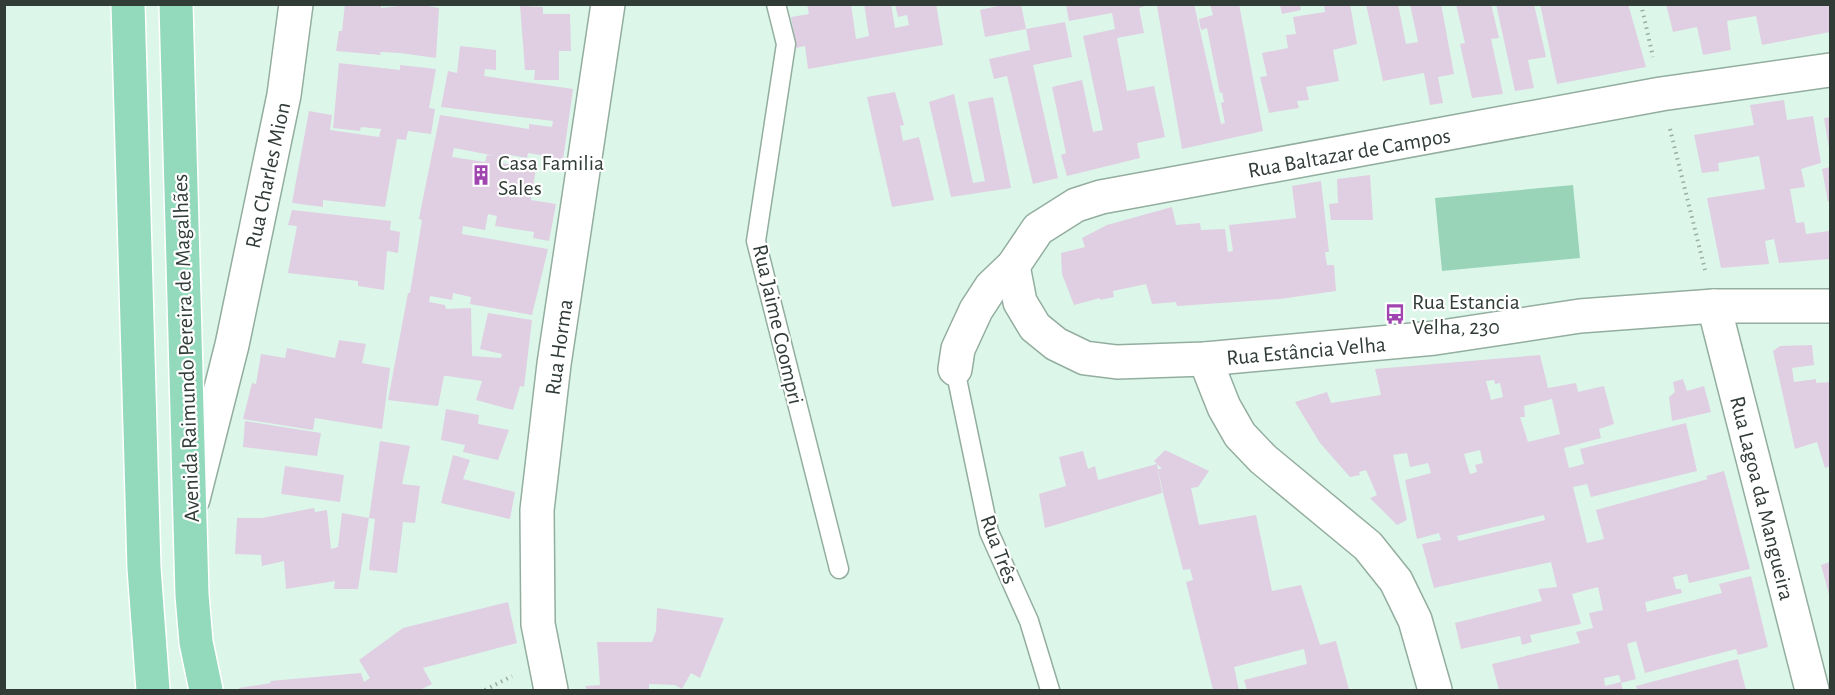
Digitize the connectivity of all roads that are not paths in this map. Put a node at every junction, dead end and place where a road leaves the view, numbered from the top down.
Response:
1 (128, 4) edge
2 (176, 4) edge
3 (296, 4) edge
4 (608, 4) edge
5 (776, 4) edge
6 (1830, 69) edge
7 (1013, 266) junction
8 (1714, 306) junction
9 (1830, 306) edge
10 (232, 345) junction
11 (185, 350) junction
12 (1205, 359) junction
13 (955, 369) joint
14 (190, 511) junction
15 (839, 569) dead end
16 (153, 690) edge
17 (207, 690) edge
18 (551, 690) edge
19 (1050, 690) edge
20 (1435, 690) edge
21 (1812, 690) edge

1 - 16 main road, Avenida Raimundo Pereira de Magalhães
2 - 11 main road, Avenida Raimundo Pereira de Magalhães
3 - 10 street, Rua Charles Mion
4 - 18 street, Rua Horma
5 - 15 lane, Rua Jaime Coompri
6 - 7 street, Rua Baltazar de Campos
7 - 12 street, Rua Estância Velha
7 - 13 street, Rua Baltazar de Campos
8 - 9 street, Rua Estância Velha
8 - 12 street, Rua Estância Velha
8 - 21 street, Rua Lagoa da Mangueira
10 - 11 street
10 - 14 street, Rua Charles Mion
11 - 14 main road, Avenida Raimundo Pereira de Magalhães
12 - 20 street
13 - 19 lane, Rua Três
14 - 17 main road, Avenida Raimundo Pereira de Magalhães

